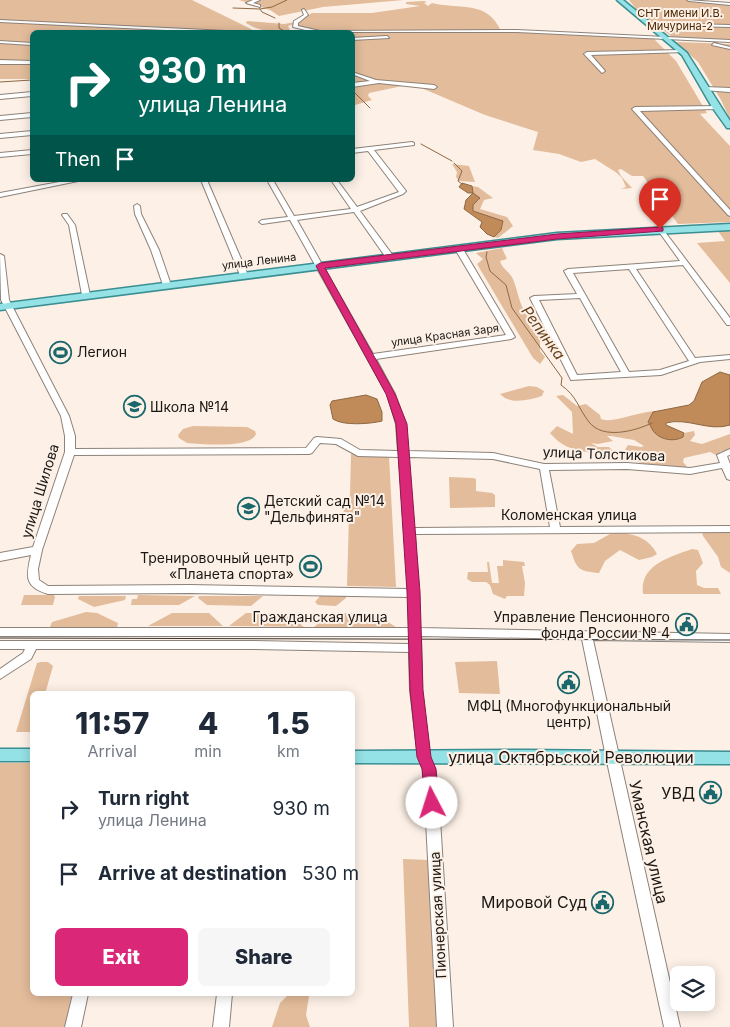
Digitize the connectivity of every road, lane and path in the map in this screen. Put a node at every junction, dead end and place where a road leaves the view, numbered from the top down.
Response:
1 (620, 0) edge
2 (689, 0) edge
3 (714, 0) edge
4 (705, 2) junction
5 (730, 4) edge
6 (304, 10) dead end
7 (0, 22) edge
8 (648, 24) junction
9 (730, 26) edge
10 (144, 30) edge
11 (182, 30) edge
12 (309, 30) edge
13 (355, 31) edge
14 (471, 32) junction
15 (667, 38) junction
16 (355, 39) edge
17 (702, 40) junction
18 (730, 41) edge
19 (0, 42) edge
20 (30, 44) edge
21 (730, 48) edge
22 (683, 51) junction
23 (0, 62) edge
24 (30, 64) edge
25 (602, 71) dead end
26 (355, 73) edge
27 (379, 82) junction
28 (355, 84) edge
29 (434, 87) dead end
30 (705, 89) junction
31 (730, 90) edge
32 (30, 94) edge
33 (0, 97) edge
34 (716, 107) junction
35 (30, 115) edge
36 (0, 118) edge
37 (730, 126) edge
38 (30, 132) edge
39 (0, 136) edge
40 (412, 144) dead end
41 (370, 148) junction
42 (355, 150) edge
43 (30, 152) edge
44 (0, 155) edge
45 (44, 182) edge
46 (66, 182) edge
47 (205, 182) edge
48 (271, 182) edge
49 (335, 182) edge
50 (30, 190) junction
51 (0, 195) edge
52 (136, 206) dead end
53 (356, 210) junction
54 (730, 214) edge
55 (65, 215) dead end
56 (291, 218) junction
57 (262, 222) dead end
58 (730, 227) edge
59 (660, 229) junction
60 (459, 249) junction
61 (0, 256) edge
62 (390, 257) junction
63 (685, 263) junction
64 (320, 266) junction
65 (631, 267) junction
66 (244, 275) junction
67 (166, 285) junction
68 (86, 295) junction
69 (582, 296) junction
70 (4, 307) edge
71 (730, 323) edge
72 (370, 357) junction
73 (730, 357) edge
74 (693, 361) junction
75 (626, 374) junction
76 (70, 452) junction
77 (730, 452) edge
78 (404, 454) junction
79 (725, 464) junction
80 (544, 467) junction
81 (730, 477) edge
82 (730, 529) edge
83 (556, 530) junction
84 (409, 531) junction
85 (36, 550) junction
86 (0, 557) edge
87 (414, 592) junction
88 (0, 632) edge
89 (415, 632) junction
90 (587, 636) junction
91 (730, 638) edge
92 (32, 644) junction
93 (0, 645) edge
94 (416, 648) junction
95 (0, 675) edge
96 (0, 755) edge
97 (30, 755) edge
98 (355, 757) edge
99 (424, 757) junction
100 (612, 757) junction
101 (730, 758) edge
102 (80, 996) edge
103 (224, 996) edge
104 (73, 1027) edge
105 (221, 1027) edge
106 (445, 1027) edge
107 (672, 1027) edge

1 - 8 main road
2 - 4 street
3 - 4 street
4 - 5 street
6 - 12 street
7 - 10 street
7 - 11 street
8 - 9 street
8 - 15 main road
13 - 14 street
14 - 15 street
14 - 16 street
15 - 17 street
15 - 22 main road
17 - 18 street
17 - 21 street
19 - 20 street
22 - 25 street
22 - 30 main road
23 - 24 street
26 - 27 street
27 - 28 street
27 - 29 street
30 - 31 street
30 - 34 main road
32 - 33 street
34 - 37 main road
34 - 54 street
35 - 36 street
38 - 39 street
40 - 41 street
41 - 42 street
41 - 53 street
43 - 44 street
45 - 50 street
46 - 50 street
47 - 66 street
48 - 56 street, Пионерская улица
49 - 53 street
50 - 51 street
52 - 67 street
53 - 56 street
53 - 62 street
55 - 68 street
56 - 57 street
56 - 64 street, Пионерская улица
58 - 59 main road, улица Ленина
59 - 60 main road, улица Ленина
59 - 63 street
60 - 62 main road, улица Ленина
60 - 72 street, улица Красная Заря
61 - 70 street, улица Шилова
62 - 64 main road, улица Ленина
63 - 65 street
63 - 71 street
64 - 66 main road, улица Ленина
64 - 72 street, Пионерская улица
65 - 69 street
65 - 74 street
66 - 67 main road, улица Ленина
67 - 68 main road, улица Ленина
68 - 70 main road, улица Ленина
69 - 75 street
69 - 75 street
70 - 76 street, улица Шилова
72 - 78 street, Пионерская улица
73 - 74 street
74 - 75 street
76 - 78 street, улица Толстикова
76 - 85 street, улица Шилова
77 - 79 street
78 - 80 street, улица Толстикова
78 - 84 street, Пионерская улица
79 - 80 street, улица Толстикова
79 - 81 street
80 - 83 street
82 - 83 street, Коломенская улица
83 - 84 street, Коломенская улица
84 - 87 street, Пионерская улица
85 - 86 street
85 - 87 street
87 - 89 street, Пионерская улица
88 - 89 street, Гражданская улица
89 - 90 street, Гражданская улица
89 - 94 street, Пионерская улица
90 - 91 street, Гражданская улица
90 - 100 street, Уманская улица
92 - 93 street, Гражданская улица
92 - 94 street, Гражданская улица
92 - 95 street
94 - 99 street, Пионерская улица
96 - 97 main road
98 - 99 main road, улица Октябрьской Революции
99 - 100 main road, улица Октябрьской Революции
99 - 106 street, Пионерская улица
100 - 101 main road, улица Октябрьской Революции
100 - 107 street, Уманская улица
102 - 104 street
103 - 105 street

